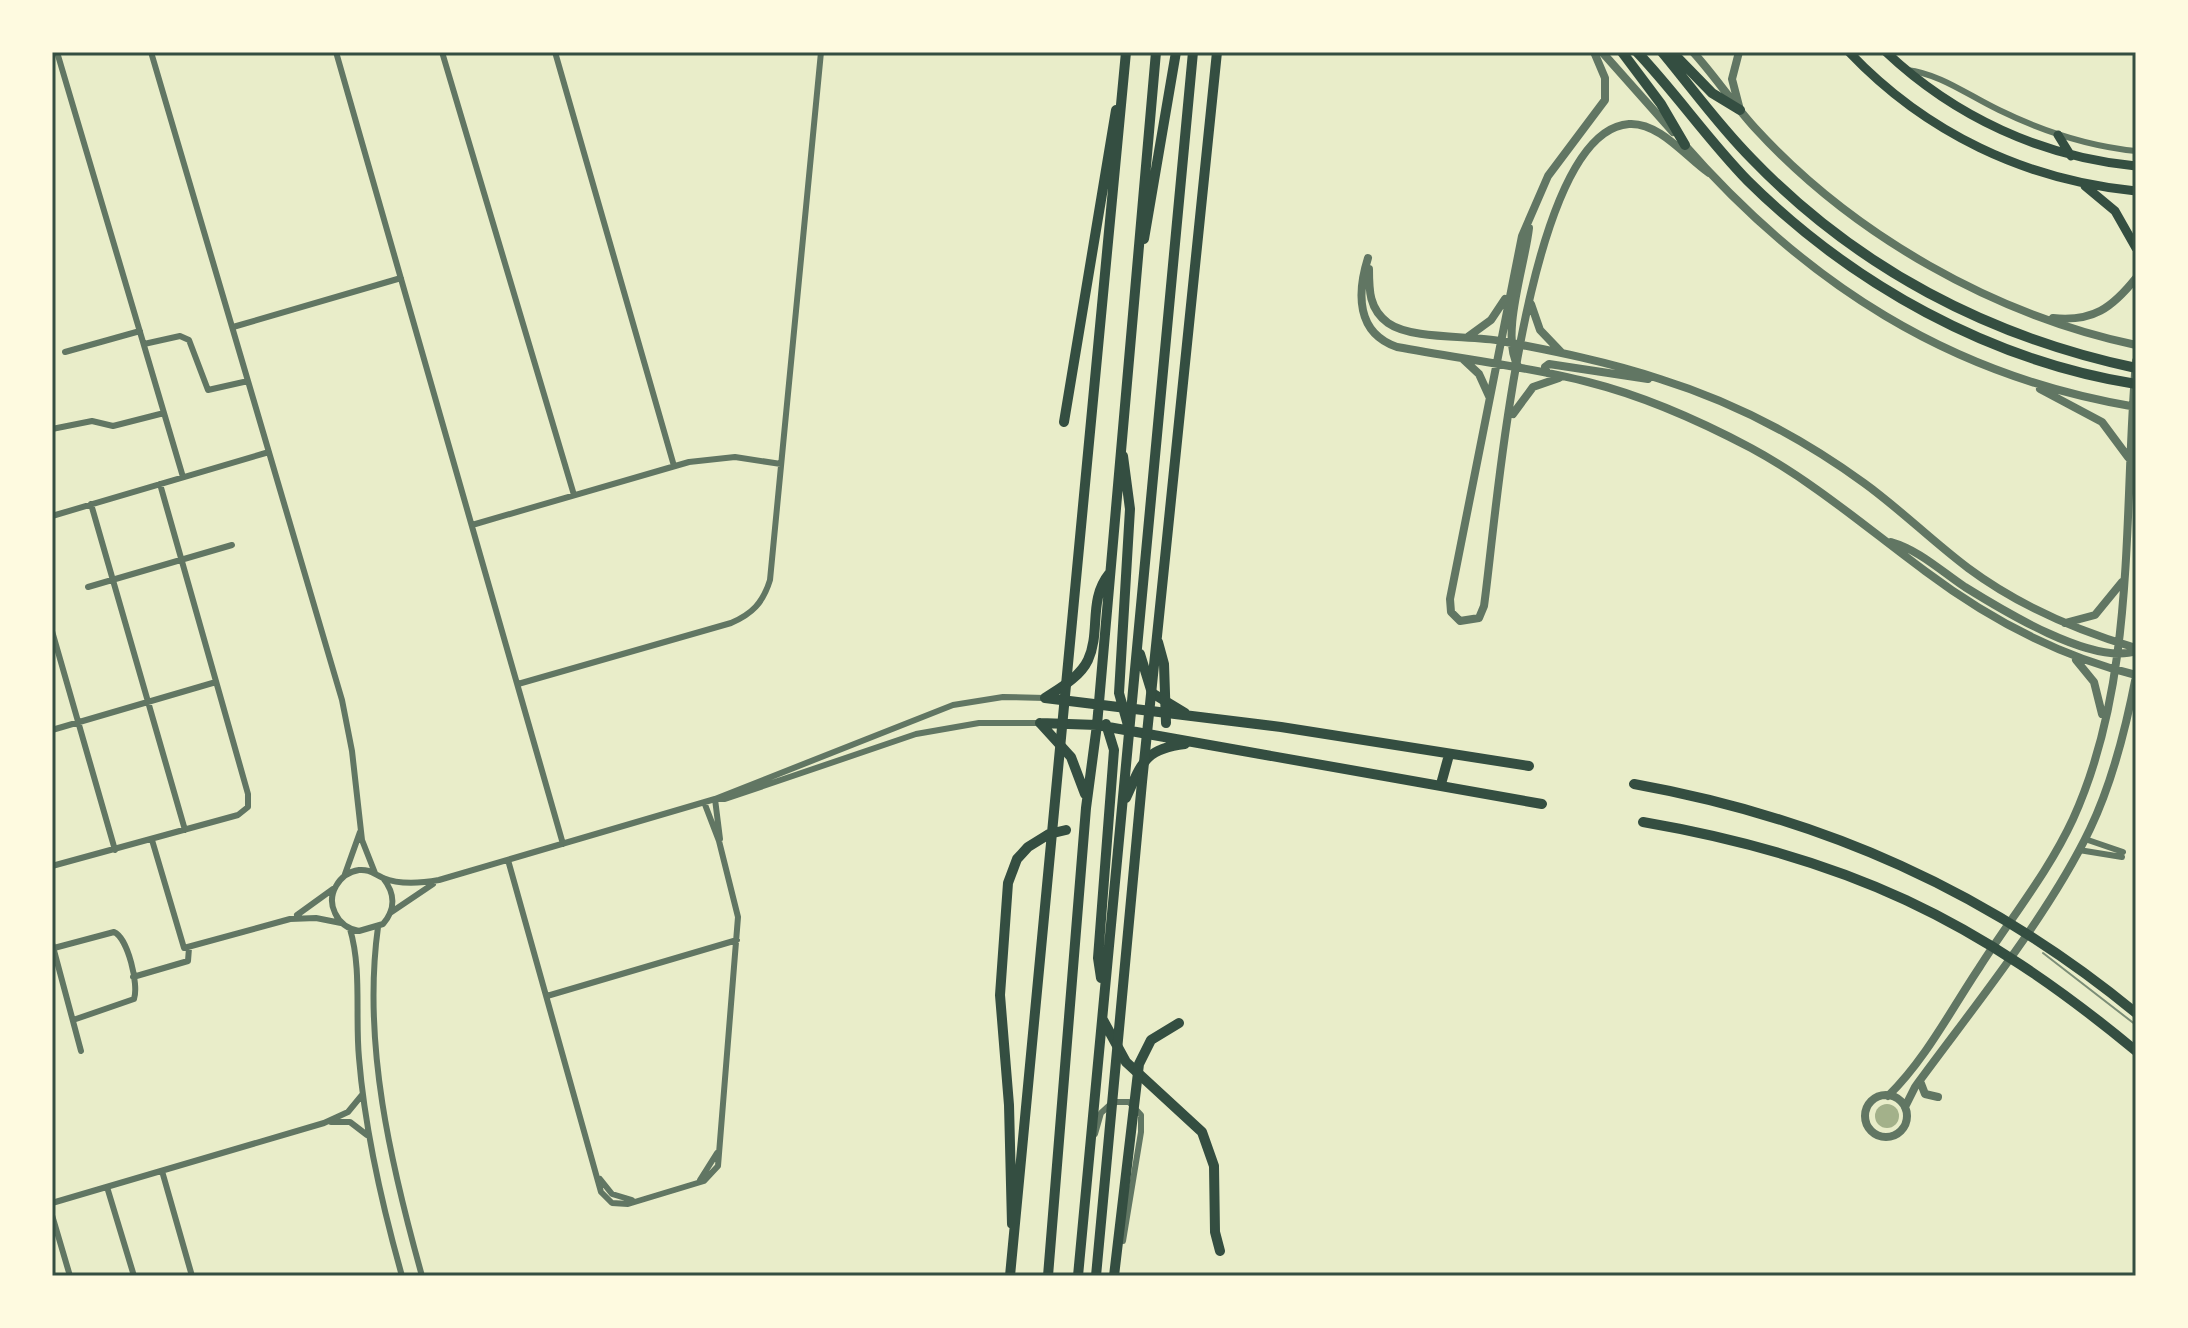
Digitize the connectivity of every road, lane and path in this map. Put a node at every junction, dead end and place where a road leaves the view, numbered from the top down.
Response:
1 (57, 52) edge
2 (151, 52) edge
3 (336, 52) edge
4 (442, 52) edge
5 (555, 52) edge
6 (821, 52) edge
7 (1126, 52) edge
8 (1156, 52) edge
9 (1176, 52) edge
10 (1193, 52) edge
11 (1217, 52) edge
12 (1594, 52) edge
13 (1602, 52) edge
14 (1622, 52) edge
15 (1637, 52) edge
16 (1662, 52) edge
17 (1672, 52) edge
18 (1693, 52) edge
19 (1739, 52) edge
20 (1849, 52) edge
21 (1886, 52) edge
22 (1907, 70) junction
23 (1123, 89) junction
24 (1740, 110) junction
25 (2058, 135) junction
26 (1685, 145) junction
27 (2136, 151) edge
28 (2071, 156) junction
29 (2136, 166) edge
30 (1709, 173) junction
31 (2079, 182) junction
32 (2136, 191) edge
33 (1529, 215) junction
34 (2136, 248) edge
35 (401, 278) junction
36 (2136, 278) edge
37 (1135, 291) junction
38 (1509, 291) junction
39 (1530, 295) junction
40 (2044, 318) junction
41 (233, 327) junction
42 (140, 331) junction
43 (1469, 336) junction
44 (1505, 342) junction
45 (144, 344) junction
46 (1521, 345) junction
47 (2136, 345) edge
48 (65, 352) dead end
49 (1565, 355) junction
50 (1458, 357) junction
51 (2136, 361) edge
52 (1496, 363) junction
53 (1518, 366) junction
54 (2136, 368) edge
55 (1547, 373) junction
56 (1565, 377) junction
57 (1661, 379) junction
58 (2110, 380) junction
59 (248, 381) junction
60 (2033, 384) junction
61 (2136, 384) edge
62 (2136, 390) edge
63 (1490, 399) junction
64 (2134, 407) edge
65 (164, 413) junction
66 (1064, 422) dead end
67 (1509, 422) junction
68 (52, 429) edge
69 (1121, 446) junction
70 (269, 452) junction
71 (2129, 459) junction
72 (781, 464) junction
73 (674, 466) junction
74 (183, 477) junction
75 (160, 484) junction
76 (574, 495) junction
77 (91, 504) junction
78 (52, 516) edge
79 (472, 525) junction
80 (1886, 541) junction
81 (232, 545) dead end
82 (181, 560) junction
83 (1111, 573) junction
84 (113, 580) junction
85 (2123, 581) junction
86 (88, 587) dead end
87 (2063, 623) junction
88 (52, 631) edge
89 (1156, 638) junction
90 (2118, 643) junction
91 (1138, 646) junction
92 (2136, 650) edge
93 (2071, 655) junction
94 (2117, 655) junction
95 (2115, 670) junction
96 (2136, 676) edge
97 (216, 682) junction
98 (518, 684) junction
99 (1119, 693) junction
100 (1133, 693) junction
101 (1045, 698) junction
102 (148, 701) junction
103 (1098, 707) junction
104 (1126, 710) junction
105 (2136, 711) edge
106 (1191, 716) junction
107 (78, 722) junction
108 (1040, 723) junction
109 (1166, 723) dead end
110 (2103, 723) junction
111 (1102, 726) junction
112 (2125, 728) junction
113 (52, 730) edge
114 (1129, 730) junction
115 (1192, 743) junction
116 (1114, 750) junction
117 (1093, 751) junction
118 (1449, 755) junction
119 (1529, 766) dead end
120 (1441, 784) junction
121 (1634, 784) dead end
122 (715, 799) junction
123 (704, 802) junction
124 (1542, 804) dead end
125 (1086, 808) junction
126 (1122, 808) junction
127 (1643, 822) dead end
128 (360, 829) junction
129 (185, 830) junction
130 (1066, 830) dead end
131 (2085, 839) junction
132 (152, 840) junction
133 (719, 841) junction
134 (563, 844) junction
135 (115, 850) junction
136 (2079, 850) junction
137 (508, 860) junction
138 (52, 866) edge
139 (375, 873) junction
140 (343, 877) junction
141 (383, 878) junction
142 (439, 880) junction
143 (336, 885) junction
144 (390, 913) junction
145 (290, 919) junction
146 (2011, 921) junction
147 (341, 923) junction
148 (378, 927) junction
149 (350, 929) junction
150 (2027, 930) junction
151 (737, 940) junction
152 (53, 946) edge
153 (1993, 946) junction
154 (189, 948) junction
155 (2009, 956) junction
156 (133, 977) junction
157 (1104, 988) junction
158 (547, 996) junction
159 (2136, 1013) edge
160 (1101, 1014) junction
161 (73, 1020) junction
162 (1179, 1023) dead end
163 (81, 1051) dead end
164 (2136, 1051) edge
165 (1920, 1081) junction
166 (363, 1092) junction
167 (1888, 1096) junction
168 (1938, 1097) dead end
169 (1905, 1107) junction
170 (324, 1123) junction
171 (370, 1140) junction
172 (1090, 1150) junction
173 (162, 1171) junction
174 (107, 1187) junction
175 (52, 1203) edge
176 (52, 1215) edge
177 (1015, 1233) junction
178 (1220, 1251) dead end
179 (70, 1276) edge
180 (134, 1276) edge
181 (192, 1276) edge
182 (402, 1276) edge
183 (422, 1276) edge
184 (1010, 1276) edge
185 (1048, 1276) edge
186 (1078, 1276) edge
187 (1096, 1276) edge
188 (1115, 1276) edge

1 - 42 street
2 - 41 street
3 - 35 street
4 - 76 street
5 - 73 street
6 - 72 street
7 - 23 main road
8 - 37 main road
9 - 37 main road
10 - 91 main road
11 - 89 main road
12 - 33 street
13 - 26 street
14 - 26 main road
15 - 58 main road
16 - 54 main road
17 - 24 main road
18 - 24 street
19 - 24 street
20 - 31 main road
21 - 22 main road
22 - 25 street
22 - 28 main road
23 - 66 main road
23 - 177 main road
24 - 40 street
25 - 27 street
25 - 28 main road
26 - 30 street
28 - 29 main road
30 - 39 street
30 - 60 street
31 - 32 main road
31 - 34 main road
33 - 38 street
33 - 44 street
35 - 41 street
35 - 79 street
36 - 40 street
37 - 69 main road
38 - 43 street
38 - 44 street
39 - 46 street
39 - 49 street
40 - 47 street
41 - 59 street
42 - 45 street
42 - 48 street
43 - 44 street
43 - 50 street
44 - 46 street
44 - 52 street
44 - 53 street
45 - 59 street
45 - 65 street
46 - 49 street
46 - 53 street
49 - 57 street
50 - 52 street
50 - 63 street
51 - 64 street
52 - 53 street
52 - 63 street
53 - 55 street
53 - 67 street
55 - 56 street
55 - 57 street
56 - 67 street
56 - 80 street
57 - 87 street
58 - 61 main road
58 - 62 main road
59 - 70 street
60 - 64 street
60 - 71 street
63 - 67 street
64 - 71 street
65 - 68 street
65 - 74 street
69 - 83 main road
69 - 99 main road
70 - 74 street
70 - 128 street
71 - 85 street
72 - 73 street
72 - 98 street
73 - 76 street
74 - 75 street
75 - 77 street
75 - 82 street
76 - 79 street
77 - 78 street
77 - 84 street
79 - 98 street
80 - 93 street
80 - 94 street
81 - 82 street
82 - 84 street
82 - 97 street
83 - 101 main road
83 - 103 main road
84 - 86 street
84 - 102 street
85 - 87 street
85 - 90 street
87 - 90 street
88 - 107 street
89 - 109 main road
89 - 187 main road
90 - 92 street
90 - 94 street
91 - 100 main road
91 - 106 main road
92 - 94 street
93 - 95 street
93 - 110 street
94 - 95 street
95 - 96 street
95 - 110 street
96 - 112 street
97 - 102 street
97 - 129 street
98 - 134 street
99 - 100 main road
99 - 104 main road
100 - 104 main road
101 - 103 main road
101 - 122 street
102 - 107 street
102 - 129 street
103 - 104 main road
103 - 111 main road
104 - 106 main road
104 - 114 main road
105 - 112 street
106 - 118 main road
107 - 113 street
107 - 135 street
108 - 111 main road
108 - 122 street
108 - 125 main road
110 - 146 street
111 - 114 main road
111 - 116 main road
111 - 117 main road
112 - 131 street
114 - 115 main road
114 - 126 main road
115 - 120 main road
115 - 126 main road
116 - 117 main road
116 - 157 main road
117 - 125 main road
118 - 119 main road
118 - 120 main road
120 - 124 main road
121 - 146 main road
122 - 123 street
122 - 133 street
123 - 133 street
123 - 134 street
125 - 185 main road
126 - 157 main road
127 - 153 main road
128 - 139 street
128 - 140 street
129 - 132 street
130 - 177 main road
131 - 136 street
131 - 136 street
132 - 135 street
132 - 154 street
133 - 151 street
134 - 137 street
135 - 138 street
136 - 150 street
137 - 142 street
137 - 158 street
139 - 140 street
139 - 141 street
140 - 143 street
141 - 142 street
141 - 144 street
142 - 144 street
143 - 145 street
143 - 147 street
144 - 148 street
145 - 147 street
145 - 154 street
146 - 150 main road
146 - 153 street
147 - 149 street
148 - 149 street
148 - 183 street
149 - 166 street
150 - 155 street
150 - 159 main road
151 - 158 street
151 - 158 street
152 - 156 street
152 - 161 street
153 - 155 main road
153 - 167 street
154 - 156 street
155 - 164 main road
155 - 165 street
156 - 161 street
157 - 160 main road
160 - 172 main road
160 - 178 main road
161 - 163 street
162 - 188 main road
165 - 168 street
165 - 169 street
166 - 170 street
166 - 171 street
167 - 169 street
167 - 169 street
170 - 171 street
170 - 173 street
171 - 182 street
172 - 186 main road
172 - 188 street
173 - 174 street
173 - 181 street
174 - 175 street
174 - 180 street
176 - 179 street
177 - 184 main road

